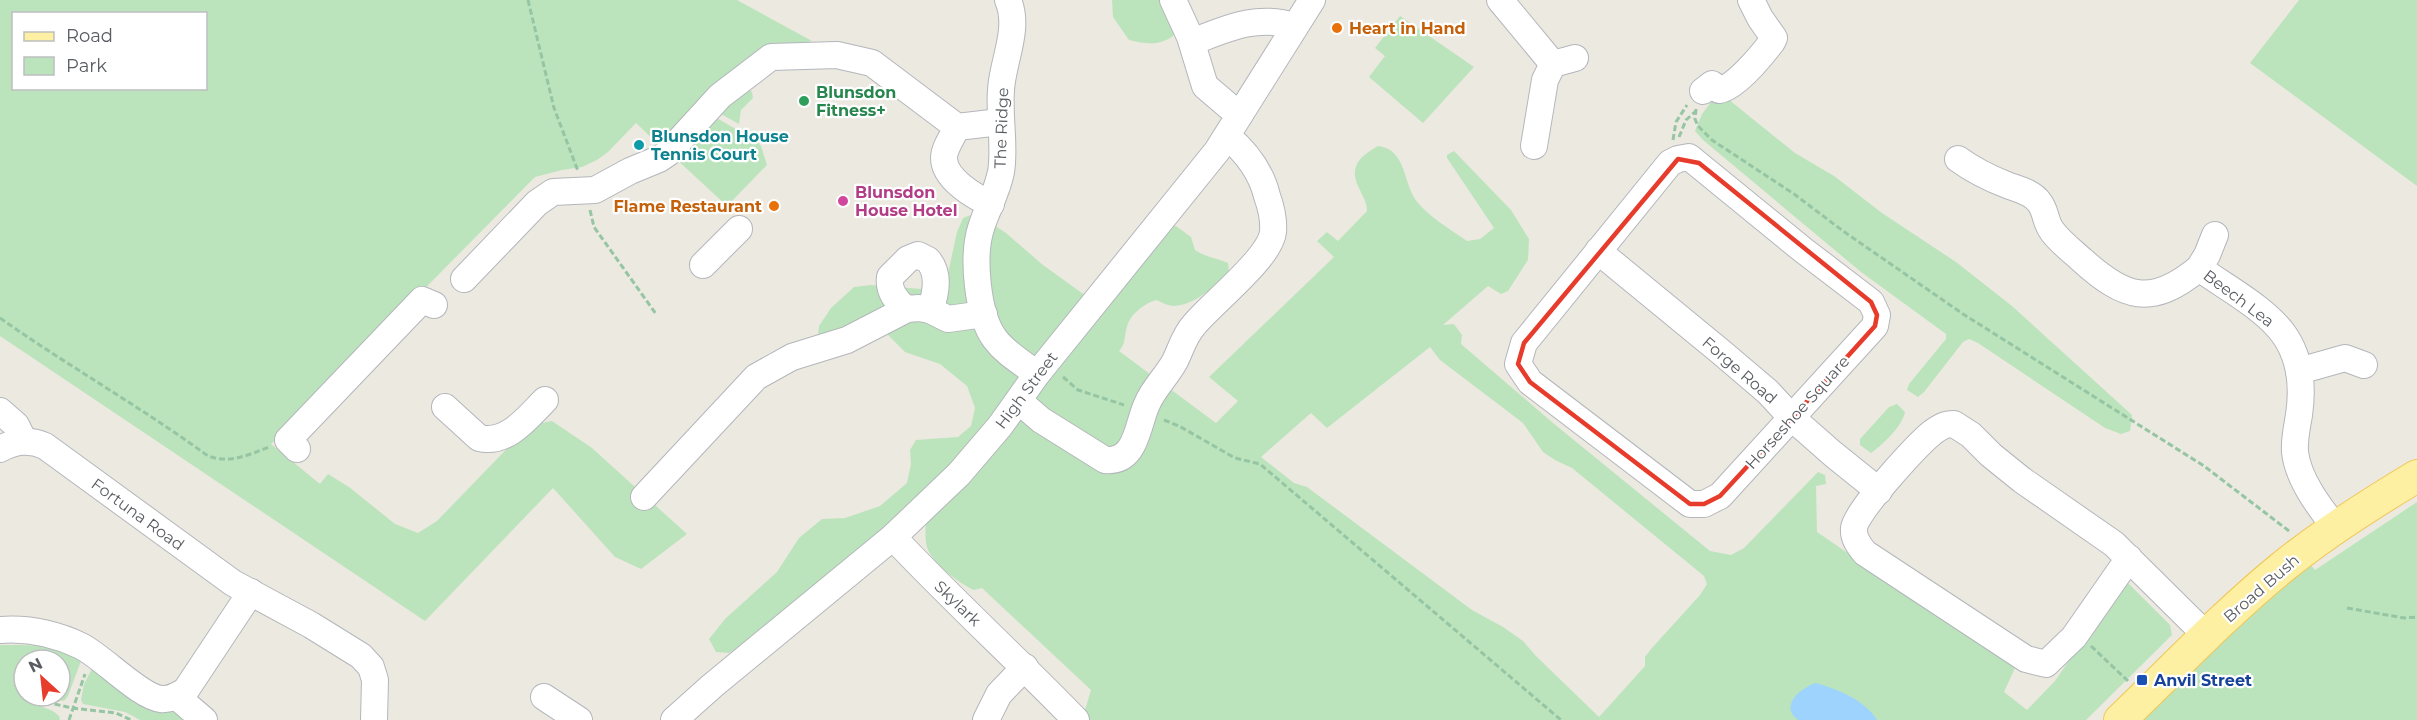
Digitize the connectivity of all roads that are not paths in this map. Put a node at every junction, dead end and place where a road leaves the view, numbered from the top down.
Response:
1 (1008, 0) edge
2 (1173, 0) edge
3 (1312, 0) edge
4 (1500, 0) edge
5 (1751, 0) edge
6 (1294, 27) junction
7 (1192, 42) junction
8 (1703, 91) dead end
9 (1000, 122) junction
10 (1233, 125) junction
11 (957, 127) junction
12 (1534, 146) dead end
13 (1958, 159) dead end
14 (991, 204) junction
15 (739, 229) dead end
16 (2215, 235) dead end
17 (1598, 251) junction
18 (703, 265) dead end
19 (2199, 268) junction
20 (464, 279) dead end
21 (434, 305) dead end
22 (984, 314) junction
23 (2364, 365) dead end
24 (1041, 369) junction
25 (2299, 371) junction
26 (545, 399) dead end
27 (1019, 401) junction
28 (446, 407) dead end
29 (0, 411) edge
30 (1792, 418) junction
31 (292, 444) road end
32 (12, 445) edge
33 (2417, 476) edge
34 (1879, 491) junction
35 (644, 498) dead end
36 (2336, 528) junction
37 (893, 537) junction
38 (2129, 558) junction
39 (251, 592) junction
40 (0, 630) edge
41 (2206, 635) junction
42 (1025, 667) junction
43 (176, 696) junction
44 (544, 697) dead end
45 (204, 720) edge
46 (374, 720) edge
47 (579, 720) edge
48 (674, 720) edge
49 (986, 720) edge
50 (1076, 720) edge
51 (2120, 720) edge

1 - 9 street, The Ridge
2 - 7 street
3 - 6 street, High Street
4 - 12 street
5 - 8 street
6 - 7 street
6 - 10 street, High Street
7 - 10 street
9 - 11 street
9 - 14 street, The Ridge
10 - 24 street, High Street
10 - 27 street
11 - 14 street
11 - 20 street
13 - 19 street, Beech Lea
14 - 22 street, The Ridge
15 - 18 street
16 - 19 street, Beech Lea
17 - 30 street, Forge Road
17 - 30 street, Horseshoe Square
17 - 30 street, Horseshoe Square
19 - 25 street, Beech Lea
21 - 31 street
22 - 24 street, The Ridge
22 - 35 street
23 - 25 street
24 - 27 street, High Street
25 - 36 street, Beech Lea
26 - 28 street
27 - 37 street, High Street
29 - 32 street, Fortuna Road
30 - 34 street, Forge Road
32 - 39 street, Fortuna Road
33 - 36 main road, Broad Bush
34 - 38 street
34 - 38 street
36 - 41 main road, Broad Bush
37 - 42 street, Skylark
37 - 48 street, High Street
38 - 41 street
39 - 43 street
39 - 46 street, Fortuna Road
40 - 43 street
41 - 51 main road, Broad Bush
42 - 49 street
42 - 50 street, Skylark
43 - 45 street
44 - 47 street

